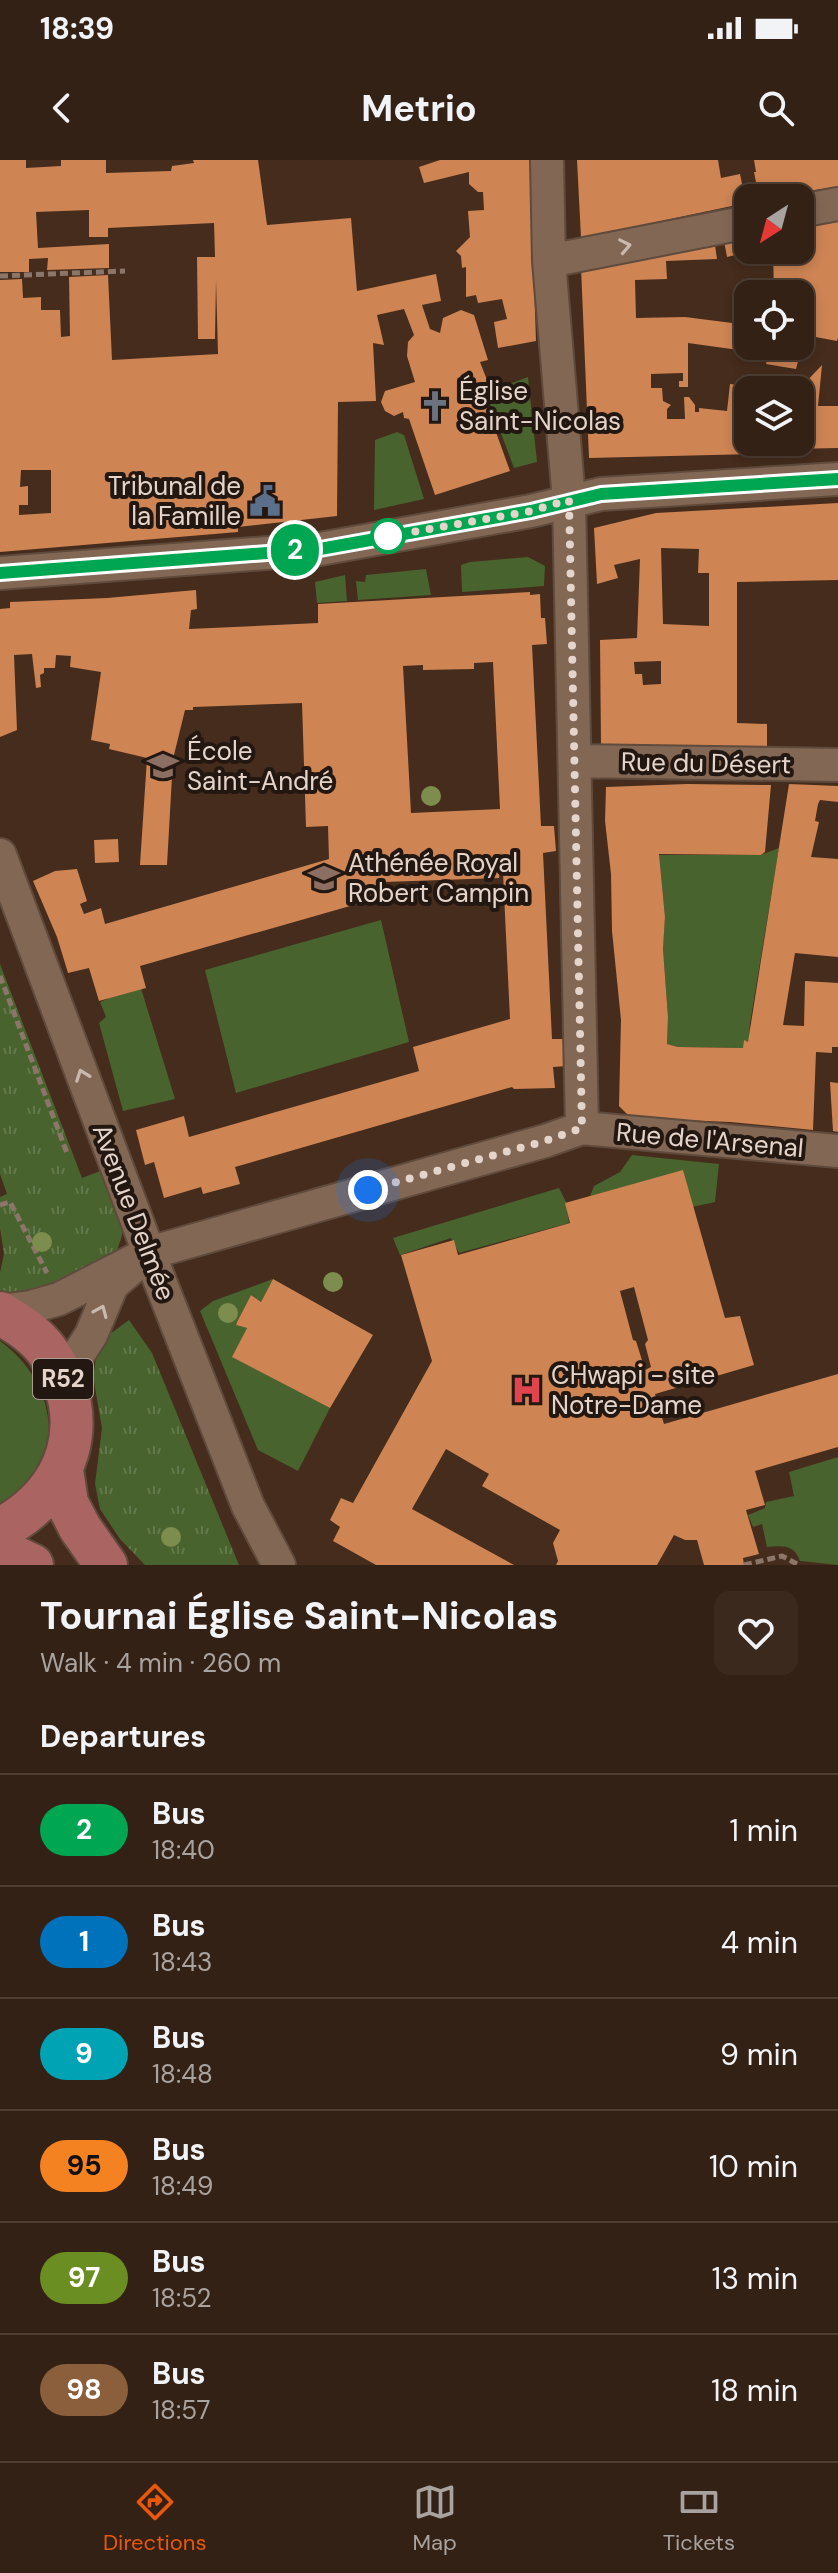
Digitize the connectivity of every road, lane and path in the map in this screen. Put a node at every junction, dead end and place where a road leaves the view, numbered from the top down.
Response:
1 (547, 160) edge
2 (838, 204) edge
3 (814, 208) edge
4 (734, 225) edge
5 (549, 261) junction
6 (125, 271) dead end
7 (0, 276) edge
8 (838, 479) edge
9 (569, 500) junction
10 (0, 573) edge
11 (575, 761) junction
12 (838, 765) edge
13 (0, 855) edge
14 (0, 976) edge
15 (582, 1128) junction
16 (838, 1151) edge
17 (67, 1153) dead end
18 (0, 1205) edge
19 (149, 1253) junction
20 (59, 1299) junction
21 (0, 1312) edge
22 (63, 1378) junction
23 (62, 1470) junction
24 (0, 1529) edge
25 (0, 1550) edge
26 (32, 1565) edge
27 (106, 1565) edge
28 (279, 1565) edge
29 (744, 1565) edge
30 (799, 1565) edge

1 - 5 street
2 - 3 street
5 -> 4 street
5 - 9 street
6 - 7 path
8 - 9 street
9 - 10 street
9 - 11 street
11 - 12 street, Rue du Désert
11 - 15 street
19 -> 13 street, Avenue Delmée
14 - 17 path
15 - 16 street, Rue de l'Arsenal
15 - 19 street
18 - 20 path
19 - 20 street
22 -> 19 street
19 - 28 street, Avenue Delmée
20 - 21 street
21 - 22 main road, R52
22 - 23 main road, R52
23 - 24 main road, R52
23 - 27 main road, R52
25 - 26 main road
29 - 30 path

